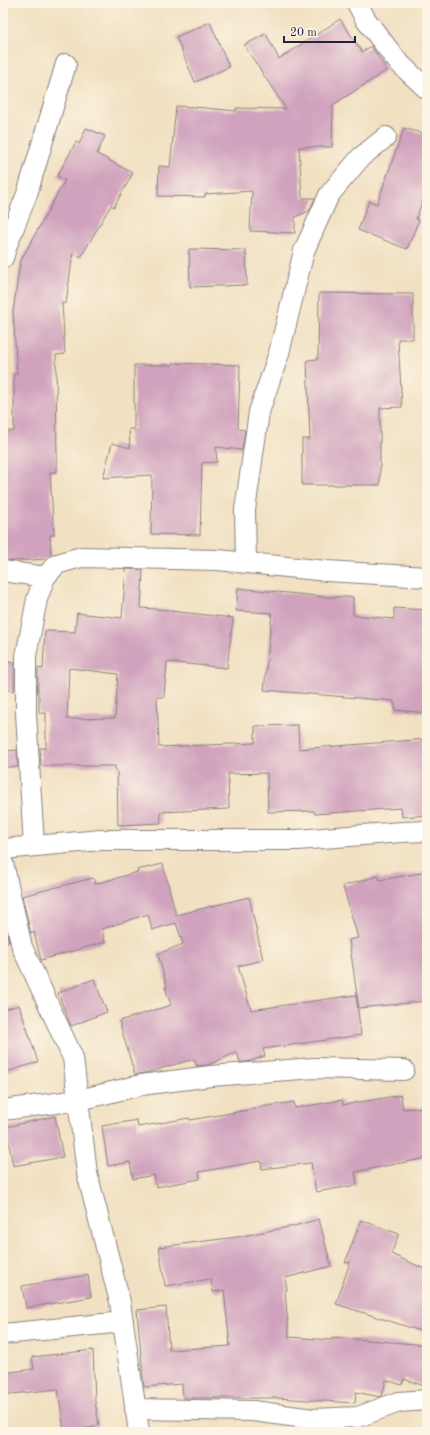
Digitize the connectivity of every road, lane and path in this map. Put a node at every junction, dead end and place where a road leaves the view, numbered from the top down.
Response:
1 (357, 3) edge
2 (66, 64) dead end
3 (427, 89) edge
4 (386, 137) dead end
5 (3, 258) edge
6 (246, 562) junction
7 (3, 571) edge
8 (45, 577) junction
9 (427, 577) edge
10 (427, 831) edge
11 (34, 846) junction
12 (3, 849) edge
13 (3, 863) edge
14 (404, 1070) dead end
15 (79, 1100) junction
16 (3, 1110) edge
17 (123, 1322) junction
18 (3, 1334) edge
19 (427, 1400) edge
20 (135, 1409) junction
21 (139, 1432) edge

1 - 3 street
2 - 5 street
4 - 6 street
6 - 8 street
6 - 9 street
7 - 8 street
8 - 11 street
10 - 11 street
11 - 12 street
13 - 15 street
14 - 15 street
15 - 16 street
15 - 17 street
17 - 18 street
17 - 20 street
19 - 20 street
20 - 21 street

